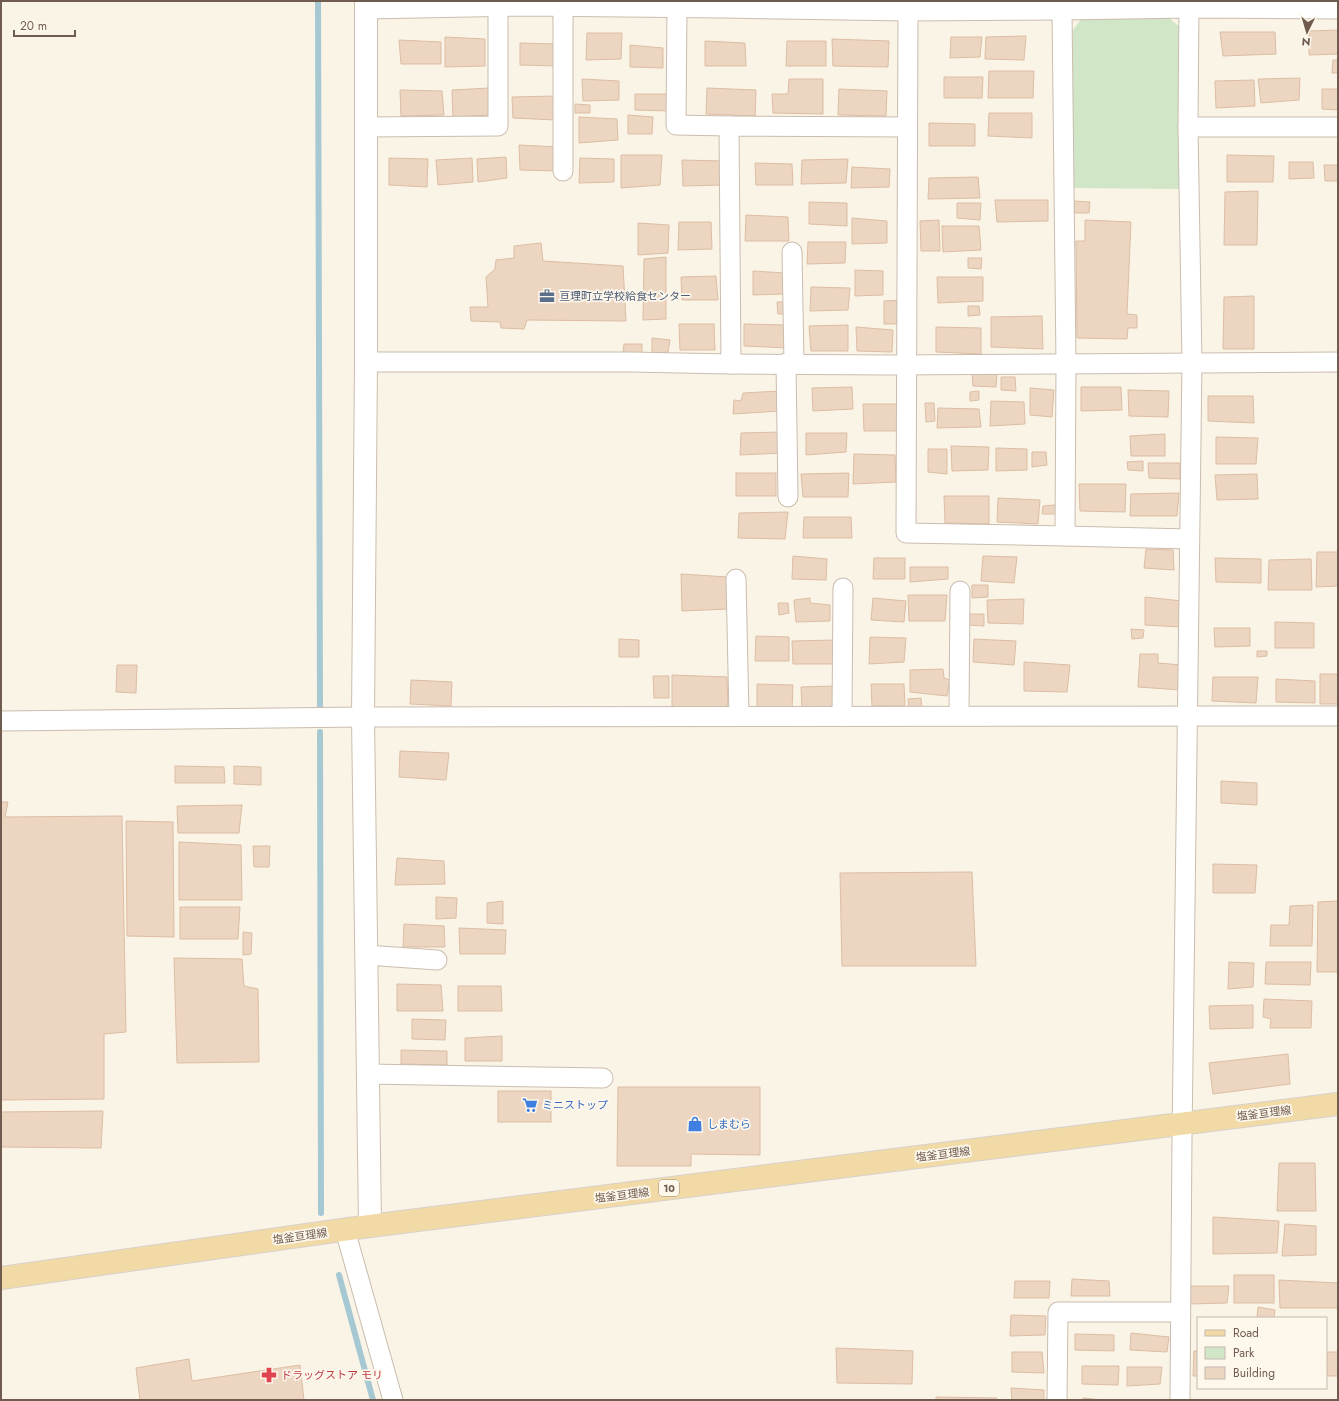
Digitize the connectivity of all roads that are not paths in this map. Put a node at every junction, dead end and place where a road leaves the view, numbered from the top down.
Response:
1 (721, 4) edge
2 (1189, 4) edge
3 (366, 5) edge
4 (563, 6) junction
5 (966, 6) edge
6 (498, 7) junction
7 (677, 7) junction
8 (1338, 9) edge
9 (1062, 10) junction
10 (908, 11) junction
11 (729, 126) junction
12 (366, 127) junction
13 (907, 127) junction
14 (1188, 127) junction
15 (1338, 127) edge
16 (563, 171) dead end
17 (792, 252) dead end
18 (366, 362) junction
19 (1192, 362) junction
20 (1338, 362) edge
21 (790, 363) junction
22 (731, 364) junction
23 (907, 364) junction
24 (1066, 364) junction
25 (788, 497) dead end
26 (1065, 536) junction
27 (1189, 539) junction
28 (736, 579) dead end
29 (843, 588) dead end
30 (960, 591) dead end
31 (739, 716) junction
32 (842, 716) junction
33 (959, 716) junction
34 (1187, 716) junction
35 (1338, 716) edge
36 (363, 717) junction
37 (1, 721) edge
38 (366, 955) junction
39 (437, 960) dead end
40 (368, 1074) junction
41 (603, 1078) dead end
42 (1338, 1104) edge
43 (1182, 1123) junction
44 (370, 1226) junction
45 (345, 1230) junction
46 (1, 1278) edge
47 (1180, 1312) junction
48 (393, 1400) edge
49 (1057, 1400) edge
50 (1180, 1400) edge

1 - 7 street
1 - 10 street
2 - 8 street
2 - 9 street
2 - 14 street
3 - 6 street
3 - 12 street
4 - 6 street
4 - 7 street
4 - 16 street
5 - 9 street
5 - 10 street
6 - 12 street
7 - 11 street
9 - 24 street
10 - 13 street
11 - 13 street
11 - 22 street
12 - 18 street
13 - 23 street
14 - 15 street
14 - 19 street
17 - 21 street
18 - 22 street
18 - 36 street
19 - 20 street
19 - 24 street
19 - 27 street
21 - 22 street
21 - 23 street
21 - 25 street
23 - 24 street
23 - 26 street
24 - 26 street
26 - 27 street
27 - 34 street
28 - 31 street
29 - 32 street
30 - 33 street
31 - 32 street
31 - 36 street
32 - 33 street
33 - 34 street
34 - 35 street
34 - 43 street
36 - 37 street
36 - 38 street
38 - 39 street
38 - 40 street
40 - 41 street
40 - 44 street
42 - 43 main road, 塩釜亘理線 / 10
43 - 44 main road, 塩釜亘理線 / 10
43 - 47 street
44 - 45 main road, 塩釜亘理線 / 10
45 - 46 main road, 塩釜亘理線 / 10
45 - 48 street
47 - 49 street
47 - 50 street

